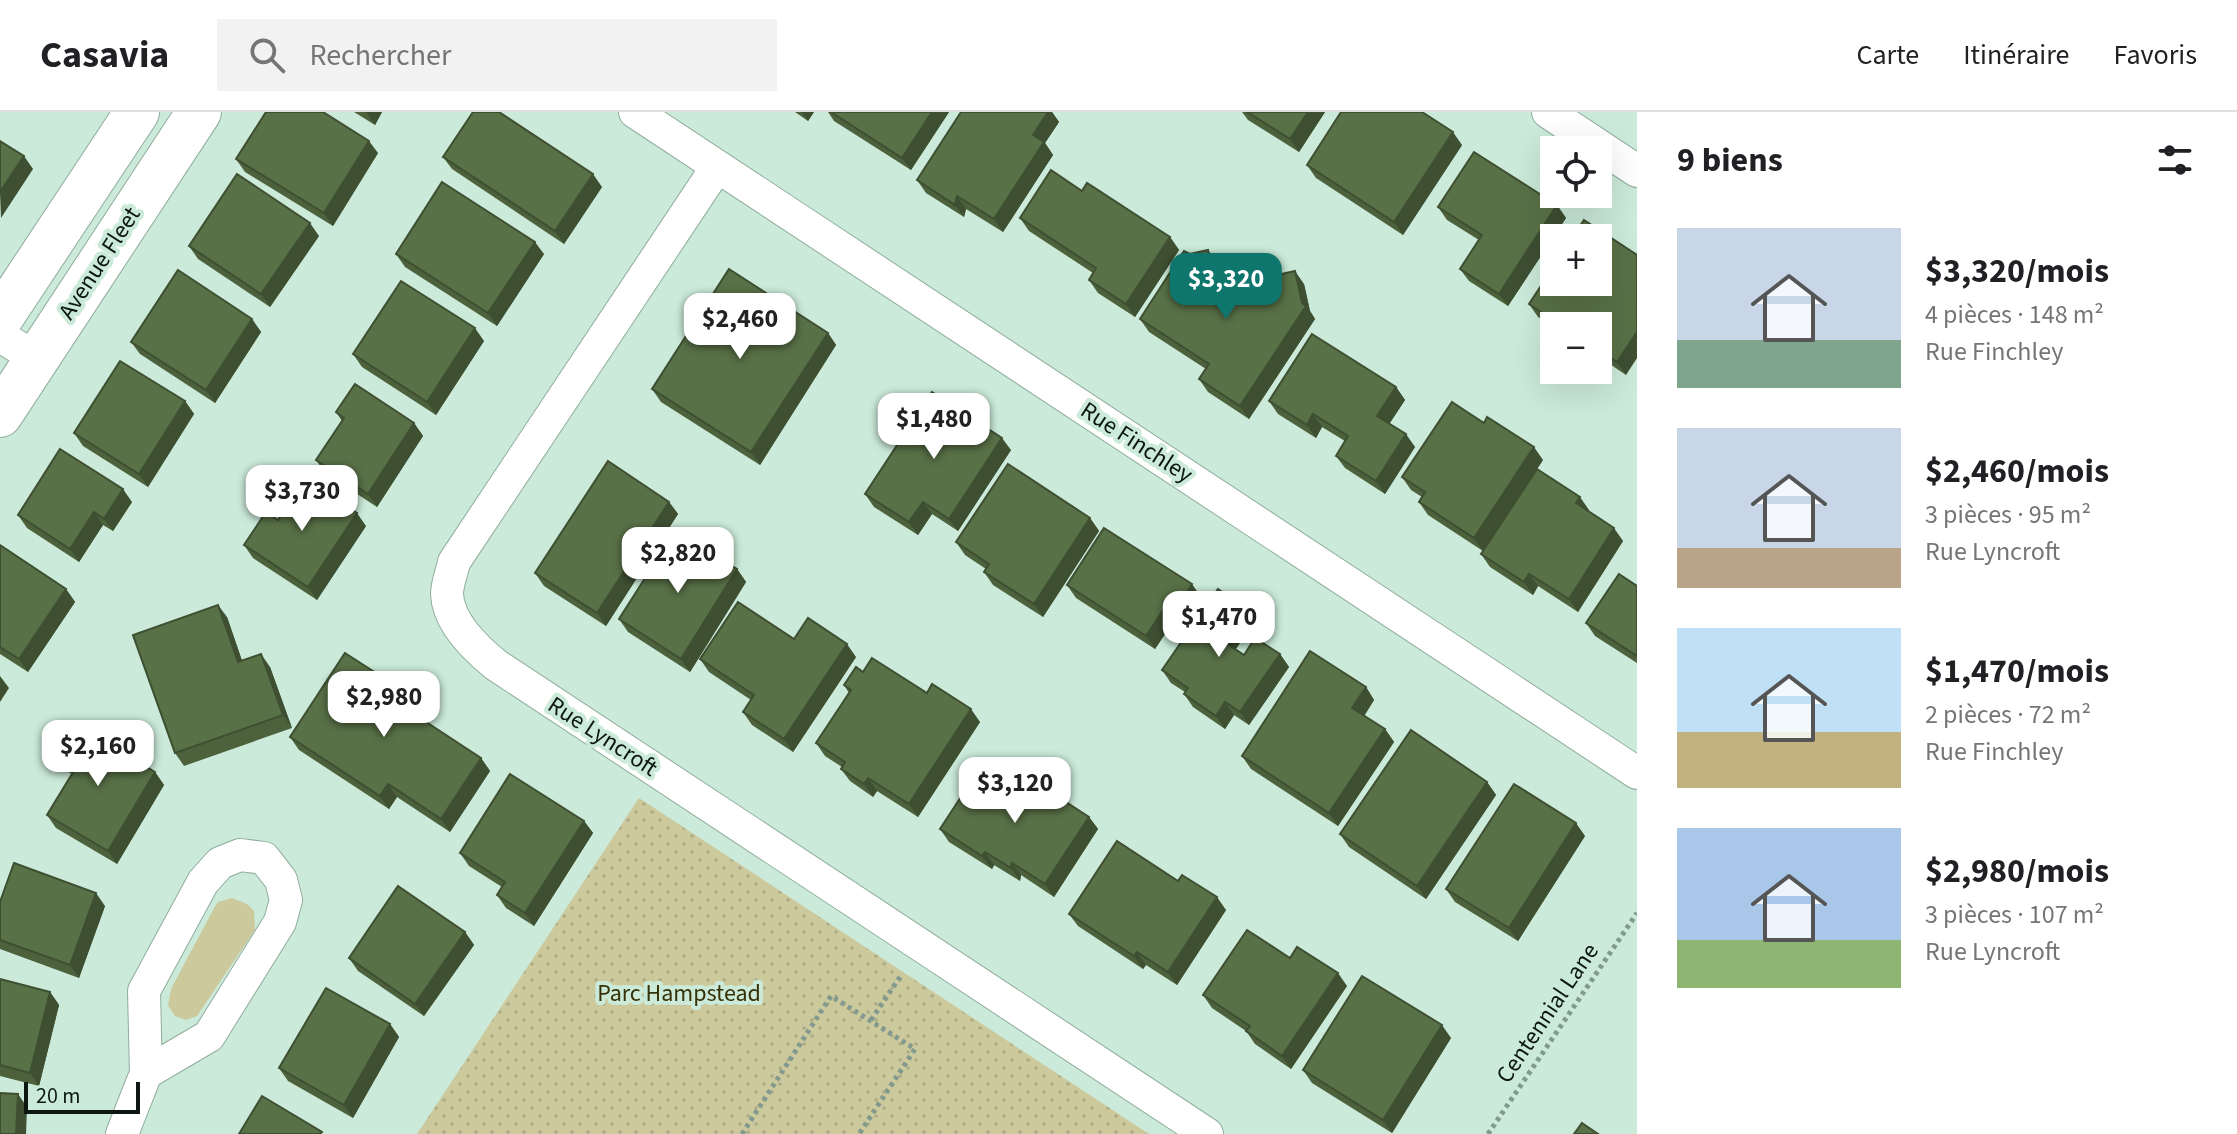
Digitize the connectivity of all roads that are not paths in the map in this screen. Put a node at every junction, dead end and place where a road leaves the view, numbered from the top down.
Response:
1 (137, 112) edge
2 (199, 112) edge
3 (635, 112) edge
4 (1548, 112) edge
5 (717, 167) junction
6 (1637, 171) edge
7 (0, 319) edge
8 (0, 336) edge
9 (36, 358) junction
10 (0, 415) edge
11 (1637, 773) edge
12 (146, 1073) junction
13 (122, 1134) edge
14 (1207, 1134) edge

1 - 7 main road
2 - 9 main road, Avenue Fleet
3 - 5 street, Rue Finchley
4 - 6 street
5 - 11 street, Rue Finchley
5 - 14 street, Rue Lyncroft
8 - 9 street
9 - 10 main road, Avenue Fleet
12 - 12 street
12 - 13 street

